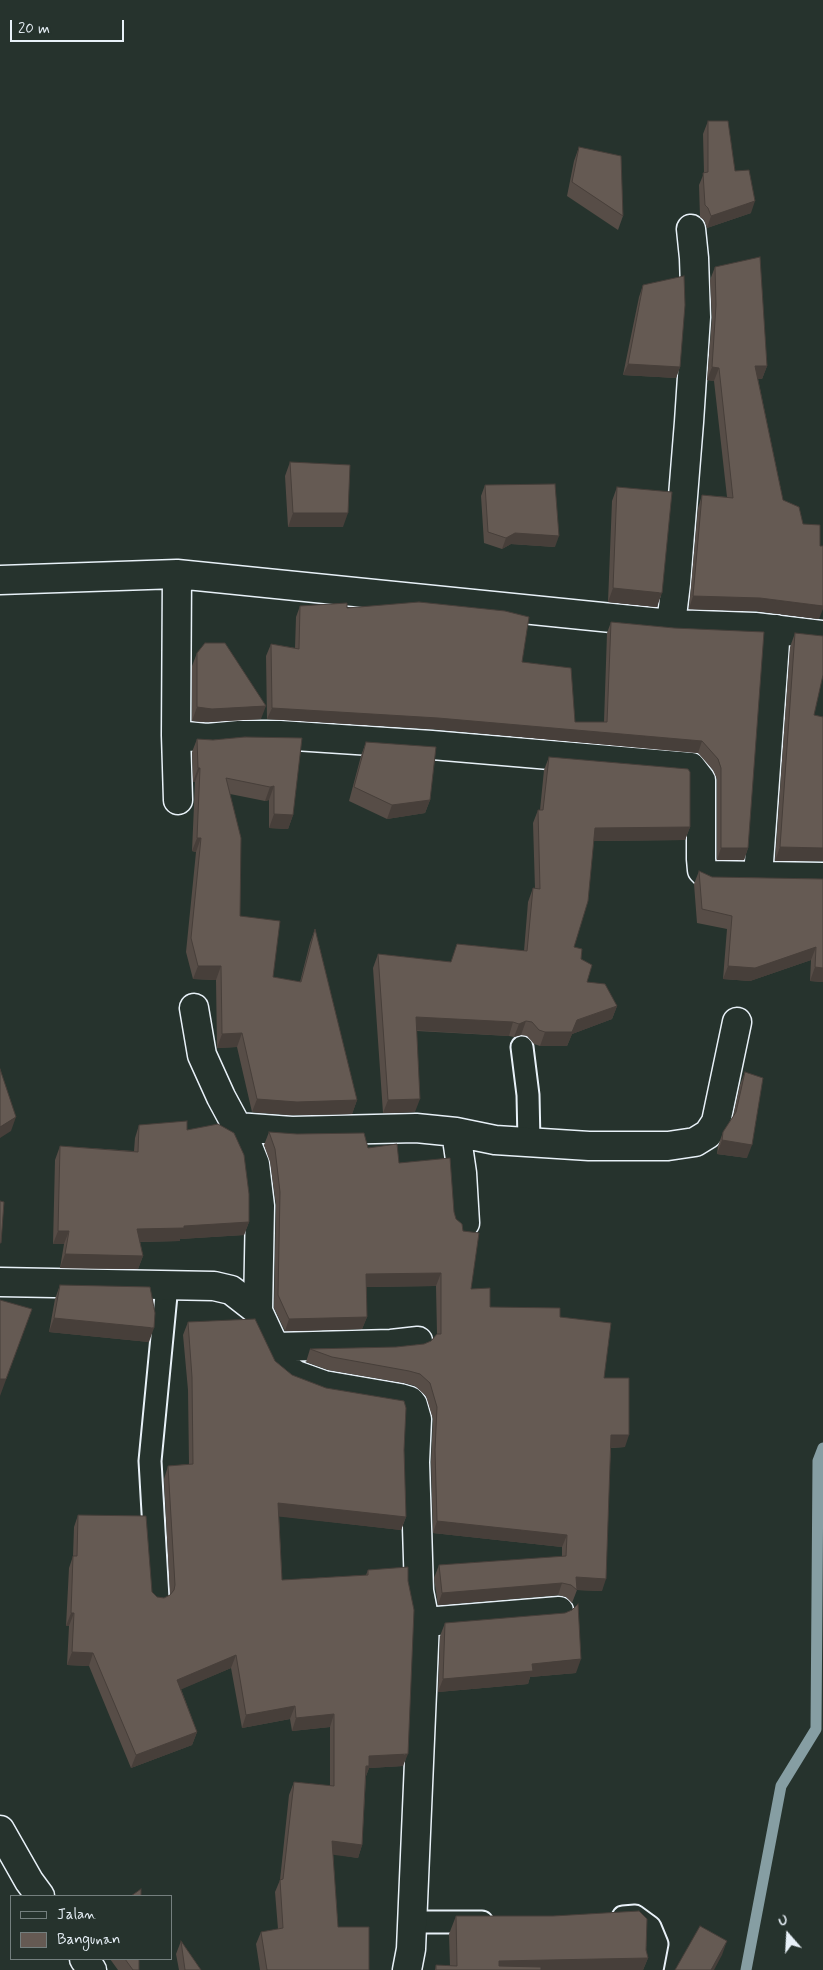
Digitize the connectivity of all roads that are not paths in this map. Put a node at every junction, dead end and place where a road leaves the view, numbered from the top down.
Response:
1 (691, 229) dead end
2 (177, 574) junction
3 (0, 580) edge
4 (670, 624) junction
5 (776, 629) junction
6 (823, 635) edge
7 (176, 735) junction
8 (178, 800) dead end
9 (758, 876) junction
10 (823, 877) edge
11 (194, 1008) dead end
12 (737, 1022) dead end
13 (522, 1047) dead end
14 (237, 1127) junction
15 (456, 1132) junction
16 (529, 1141) junction
17 (465, 1223) dead end
18 (0, 1282) edge
19 (168, 1286) junction
20 (258, 1311) junction
21 (418, 1341) dead end
22 (275, 1347) junction
23 (158, 1598) edge
24 (559, 1611) edge
25 (425, 1622) junction
26 (0, 1830) edge
27 (39, 1895) edge
28 (606, 1918) edge
29 (412, 1922) junction
30 (498, 1922) edge
31 (407, 1970) edge
32 (652, 1970) edge

1 - 4 street
2 - 3 street
2 - 4 street
2 - 7 street
4 - 5 street
5 - 6 street
5 - 9 street
7 - 8 street
7 - 9 street
9 - 10 street
11 - 14 street
12 - 16 street
13 - 16 lane
14 - 15 street
14 - 20 street
15 - 16 street
15 - 17 street
18 - 19 street
19 - 20 street
19 - 23 lane
20 - 22 street
21 - 22 street
22 - 25 street
24 - 25 street
25 - 29 street
26 - 27 street
28 - 32 lane
29 - 30 lane
29 - 31 street

